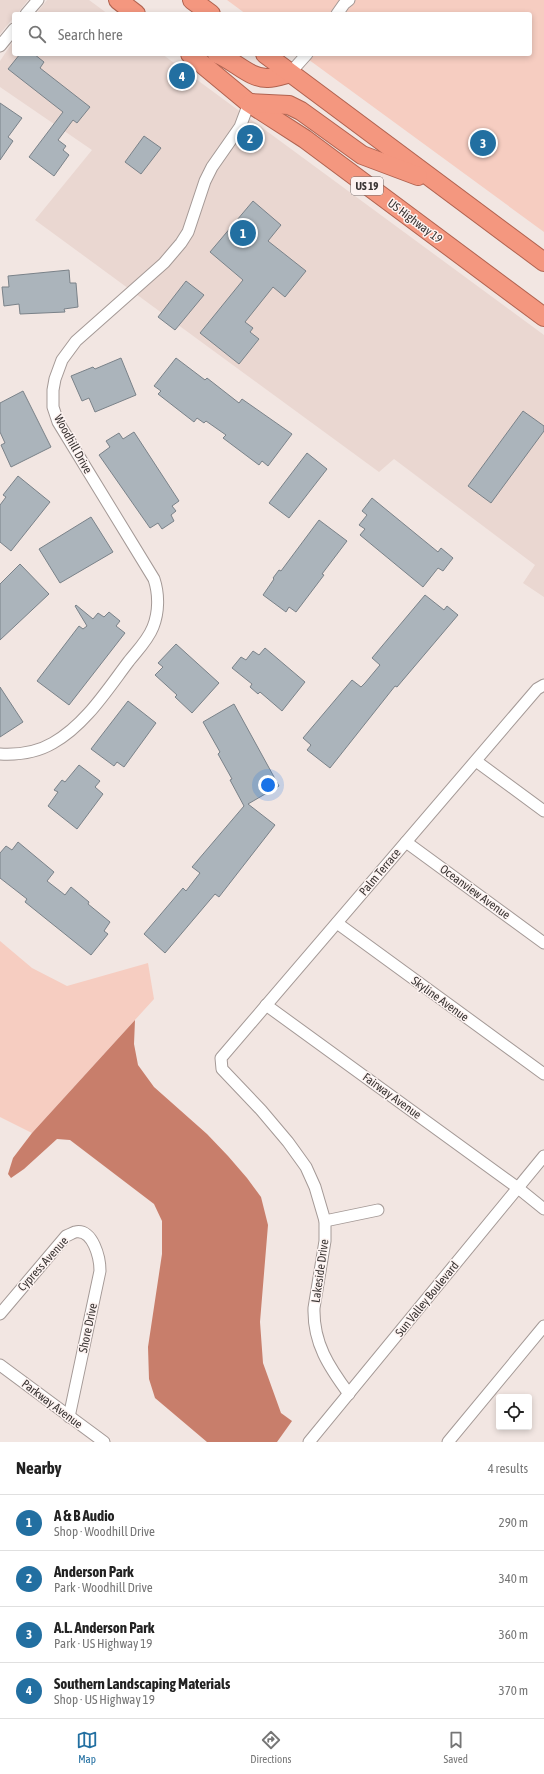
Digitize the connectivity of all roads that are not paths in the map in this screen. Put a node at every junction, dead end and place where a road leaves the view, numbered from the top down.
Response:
1 (38, 0) edge
2 (118, 0) edge
3 (192, 0) edge
4 (349, 0) edge
5 (28, 12) edge
6 (133, 12) edge
7 (208, 12) edge
8 (339, 12) edge
9 (12, 31) edge
10 (0, 46) edge
11 (192, 56) edge
12 (222, 56) edge
13 (268, 56) edge
14 (305, 56) edge
15 (290, 73) junction
16 (250, 103) junction
17 (439, 184) junction
18 (544, 262) edge
19 (490, 278) junction
20 (544, 305) edge
21 (544, 317) edge
22 (540, 687) edge
23 (0, 754) edge
24 (476, 761) junction
25 (544, 811) edge
26 (406, 842) junction
27 (337, 923) junction
28 (544, 943) edge
29 (266, 1005) junction
30 (223, 1054) joint
31 (544, 1074) edge
32 (544, 1156) edge
33 (518, 1188) junction
34 (544, 1209) edge
35 (378, 1210) dead end
36 (325, 1221) junction
37 (92, 1241) joint
38 (0, 1314) edge
39 (544, 1326) edge
40 (0, 1365) edge
41 (349, 1394) junction
42 (69, 1416) junction
43 (104, 1442) edge
44 (309, 1442) edge
45 (448, 1442) edge

1 - 5 street
2 - 6 highway
3 - 7 highway
4 - 8 street
9 - 10 street
11 - 16 highway, US Highway 19 / US 19
12 - 15 highway
13 - 15 highway
14 - 15 street
15 - 17 highway
16 - 17 highway
16 - 19 highway, US Highway 19 / US 19
16 - 23 street, Woodhill Drive
17 - 18 highway
19 - 20 highway
19 - 21 highway, US Highway 19 / US 19
22 - 24 street, Palm Terrace
24 - 25 street
24 - 26 street, Palm Terrace
26 - 27 street, Palm Terrace
26 - 28 street, Oceanview Avenue
27 - 29 street, Palm Terrace
27 - 31 street, Skyline Avenue
29 - 30 street, Palm Terrace
29 - 33 street, Fairway Avenue
30 - 36 street, Lakeside Drive
32 - 33 street, Sun Valley Boulevard
33 - 34 street, Fairway Avenue
33 - 41 street, Sun Valley Boulevard
35 - 36 street
36 - 41 street, Lakeside Drive
37 - 38 street, Cypress Avenue
37 - 42 street, Shore Drive
39 - 45 street
40 - 42 street, Parkway Avenue
41 - 44 street, Sun Valley Boulevard
42 - 43 street, Parkway Avenue

